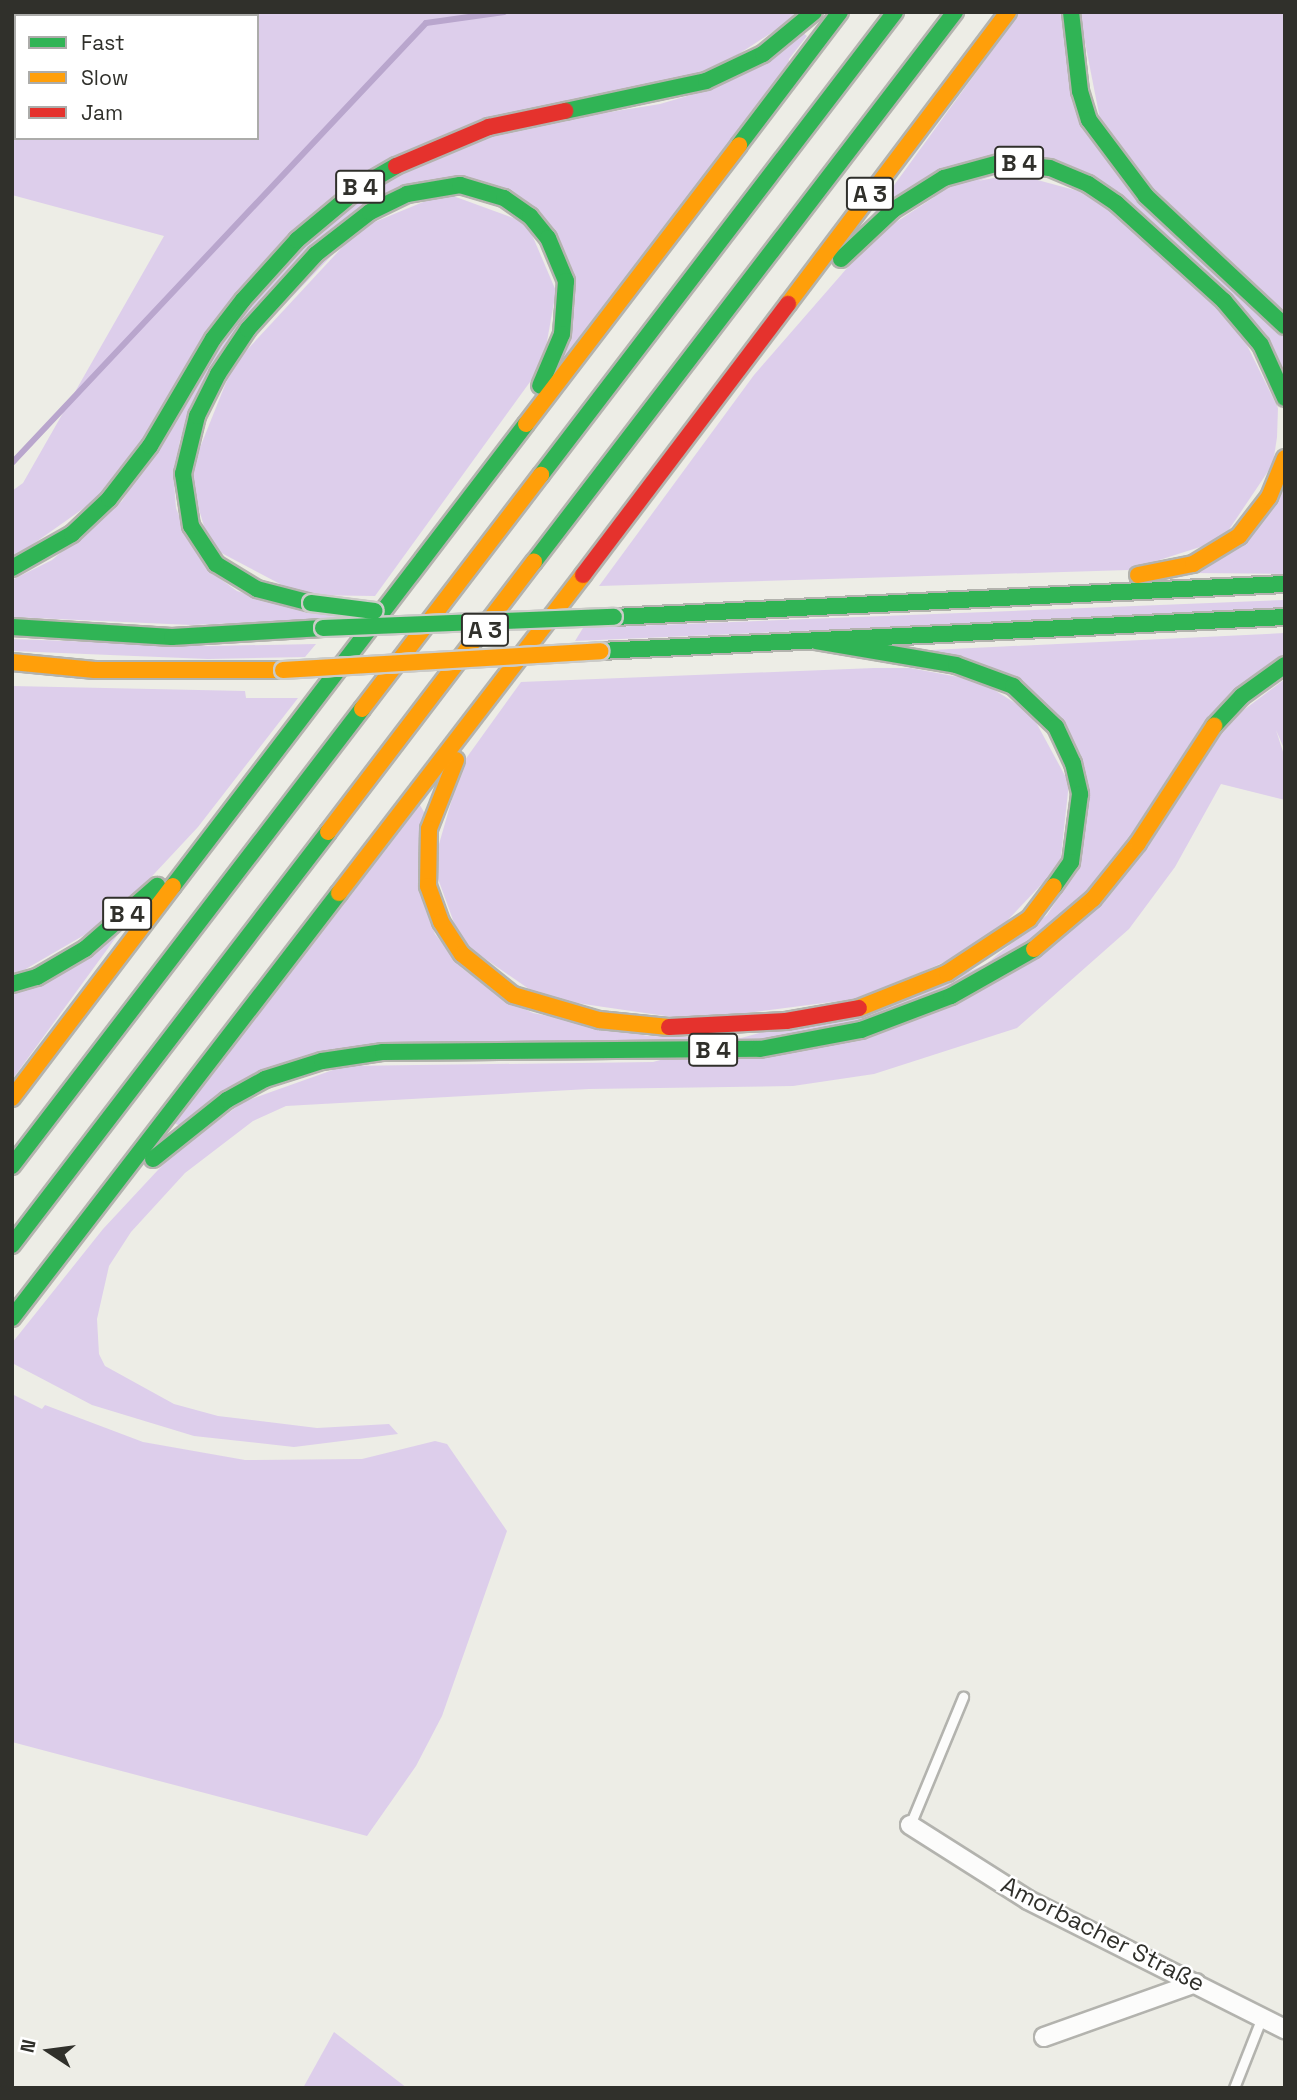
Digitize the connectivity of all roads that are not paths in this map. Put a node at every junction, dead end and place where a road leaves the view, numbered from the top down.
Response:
1 (814, 12) edge
2 (839, 12) edge
3 (895, 12) edge
4 (956, 12) edge
5 (1008, 12) edge
6 (1071, 12) edge
7 (1285, 326) edge
8 (732, 375) junction
9 (1285, 398) edge
10 (1285, 458) edge
11 (490, 472) junction
12 (12, 568) edge
13 (1285, 584) edge
14 (967, 601) junction
15 (1285, 617) edge
16 (483, 622) junction
17 (12, 628) edge
18 (816, 641) junction
19 (12, 662) edge
20 (1285, 666) edge
21 (95, 670) junction
22 (507, 670) junction
23 (12, 676) edge
24 (227, 821) junction
25 (12, 984) edge
26 (12, 1098) edge
27 (12, 1166) edge
28 (12, 1245) edge
29 (61, 1258) junction
30 (12, 1318) edge
31 (963, 1697) dead end
32 (910, 1825) joint
33 (1196, 1983) junction
34 (1262, 2017) junction
35 (1285, 2029) edge
36 (1044, 2037) dead end
37 (1234, 2088) edge

1 - 12 highway, B 4
2 - 11 highway
3 - 27 highway, A 3
4 - 28 highway, A 3
5 - 8 highway, A 3
6 - 7 highway
8 - 9 highway, B 4
8 - 22 highway
10 - 14 highway
11 - 16 highway, A 3, bridge
11 - 24 highway
13 - 14 highway
14 - 16 highway, bridge
15 - 18 highway
16 - 17 highway, bridge
18 - 21 highway, bridge
18 - 22 highway, A 3
19 - 21 highway
20 - 29 highway, B 4
21 - 23 highway
22 - 29 highway
24 - 25 highway, B 4
24 - 26 highway
29 - 30 highway
31 - 32 lane
32 - 33 street, Amorbacher Straße
33 - 34 street, Amorbacher Straße
33 - 36 street
34 - 35 street, Amorbacher Straße
34 - 37 lane

